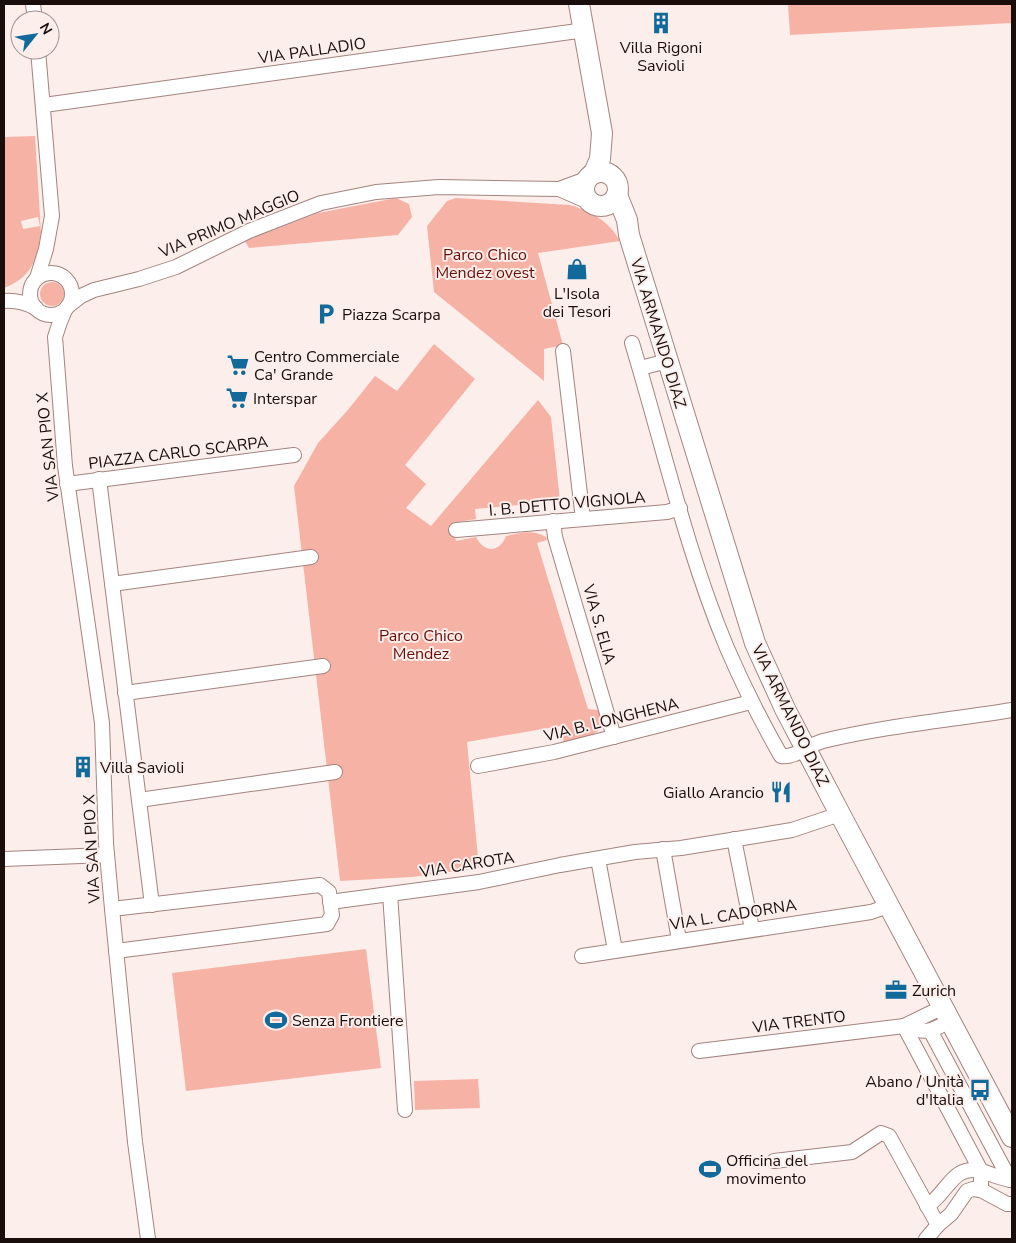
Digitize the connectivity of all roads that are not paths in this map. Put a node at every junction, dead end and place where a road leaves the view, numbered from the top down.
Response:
1 (579, 4) edge
2 (585, 30) junction
3 (39, 60) edge
4 (44, 105) junction
5 (602, 133) junction
6 (590, 176) junction
7 (616, 187) junction
8 (559, 189) junction
9 (595, 204) junction
10 (629, 235) junction
11 (34, 281) junction
12 (68, 281) junction
13 (94, 290) junction
14 (7, 301) edge
15 (67, 308) junction
16 (37, 309) junction
17 (55, 337) junction
18 (632, 344) dead end
19 (563, 351) dead end
20 (668, 361) junction
21 (640, 368) junction
22 (294, 455) dead end
23 (99, 479) junction
24 (67, 484) junction
25 (680, 508) junction
26 (583, 518) junction
27 (553, 521) junction
28 (456, 530) dead end
29 (311, 557) dead end
30 (112, 584) junction
31 (323, 666) dead end
32 (126, 693) junction
33 (751, 702) junction
34 (1012, 710) edge
35 (614, 737) junction
36 (806, 748) junction
37 (478, 766) dead end
38 (335, 772) dead end
39 (139, 800) junction
40 (840, 814) junction
41 (734, 839) junction
42 (663, 849) junction
43 (107, 855) junction
44 (4, 859) edge
45 (598, 859) junction
46 (390, 894) junction
47 (330, 902) junction
48 (152, 905) junction
49 (888, 906) junction
50 (112, 909) junction
51 (752, 929) junction
52 (679, 940) junction
53 (615, 950) junction
54 (116, 951) junction
55 (582, 956) dead end
56 (942, 1014) junction
57 (904, 1026) junction
58 (931, 1032) junction
59 (699, 1051) dead end
60 (406, 1110) dead end
61 (1012, 1137) edge
62 (774, 1161) dead end
63 (981, 1171) junction
64 (1011, 1180) edge
65 (980, 1190) junction
66 (1012, 1204) edge
67 (927, 1206) junction
68 (938, 1225) junction
69 (148, 1239) edge
70 (926, 1239) edge

1 - 2 street, VIA ARMANDO DIAZ
2 - 4 street, VIA PALLADIO
2 - 5 street, VIA ARMANDO DIAZ
3 - 4 street
4 - 11 street
5 - 6 street, VIA ARMANDO DIAZ
5 - 7 street, VIA ARMANDO DIAZ
6 - 7 street
6 - 8 street, VIA PRIMO MAGGIO
6 - 9 street
7 - 9 street
7 - 10 street, VIA ARMANDO DIAZ
8 - 9 street, VIA PRIMO MAGGIO
8 - 13 street, VIA PRIMO MAGGIO
9 - 10 street, VIA ARMANDO DIAZ
10 - 20 street, VIA ARMANDO DIAZ
11 - 12 street, VIA PRIMO MAGGIO
11 - 14 street, VIA PRIMO MAGGIO
11 - 16 street
12 - 13 street, VIA PRIMO MAGGIO
12 - 15 street
13 - 15 street, VIA PRIMO MAGGIO
14 - 16 street, VIA PRIMO MAGGIO
15 - 16 street, VIA PRIMO MAGGIO
15 - 17 street, VIA SAN PIO X
16 - 17 street, VIA SAN PIO X
17 - 24 street, VIA SAN PIO X
18 - 21 street
19 - 26 street
20 - 21 street
20 - 36 street, VIA ARMANDO DIAZ
21 - 25 street
22 - 23 street, PIAZZA CARLO SCARPA
23 - 24 street, PIAZZA CARLO SCARPA
23 - 30 street
24 - 43 street, VIA SAN PIO X
25 - 26 street, I. B. DETTO VIGNOLA
25 - 33 street
26 - 27 street, I. B. DETTO VIGNOLA
27 - 28 street, I. B. DETTO VIGNOLA
27 - 35 street, VIA S. ELIA
29 - 30 street
30 - 32 street
31 - 32 street
32 - 39 street
33 - 35 street, VIA B. LONGHENA
33 - 36 street
34 - 36 street
35 - 37 street, VIA B. LONGHENA
36 - 40 street, VIA ARMANDO DIAZ
38 - 39 street
39 - 48 street
40 - 41 street, VIA CAROTA
40 - 49 street, VIA ARMANDO DIAZ
41 - 42 street, VIA CAROTA
41 - 51 street
42 - 45 street, VIA CAROTA
42 - 52 street
43 - 44 street
43 - 50 street, VIA SAN PIO X
45 - 46 street, VIA CAROTA
45 - 53 street
46 - 47 street, VIA CAROTA
46 - 60 street
47 - 48 street
47 - 54 street
48 - 50 street
49 - 51 street, VIA L. CADORNA
49 - 56 street, VIA ARMANDO DIAZ
50 - 54 street, VIA SAN PIO X
51 - 52 street, VIA L. CADORNA
52 - 53 street, VIA L. CADORNA
53 - 55 street, VIA L. CADORNA
54 - 69 street, VIA SAN PIO X
56 - 57 street
56 - 58 street
56 - 61 street, VIA ARMANDO DIAZ
57 - 58 street
57 - 59 street, VIA TRENTO
57 - 63 street
58 - 64 street
62 - 67 street
63 - 64 street
63 - 65 street
63 - 67 street
65 - 66 street
65 - 68 street
67 - 68 street
68 - 70 street

